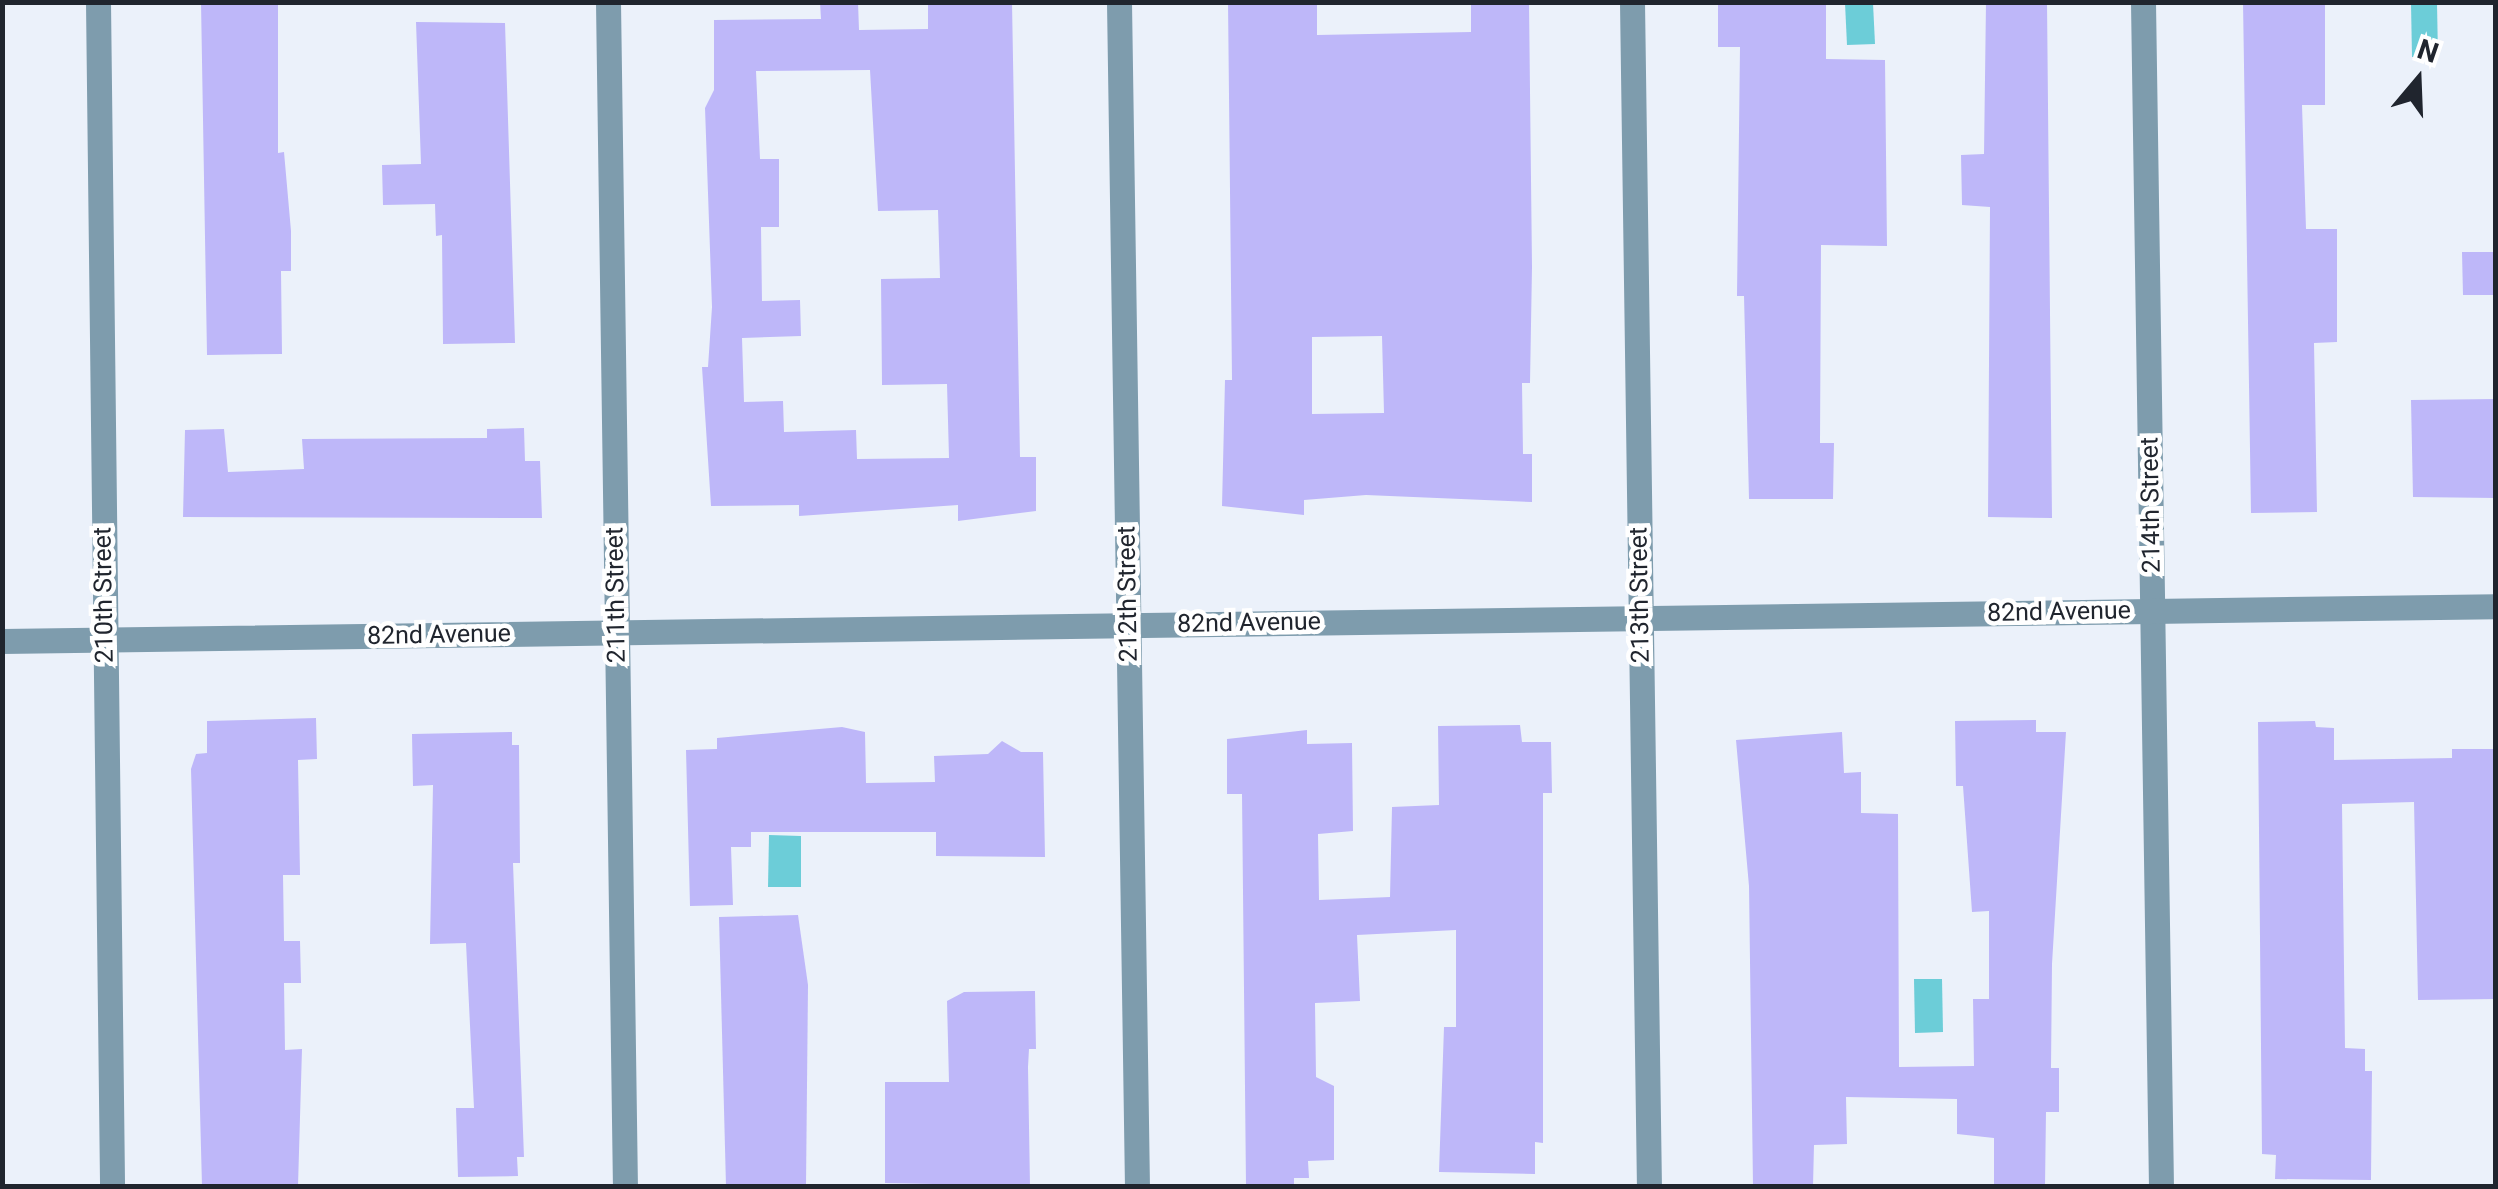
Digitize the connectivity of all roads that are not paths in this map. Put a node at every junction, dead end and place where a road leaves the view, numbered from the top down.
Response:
1 (98, 2) edge
2 (608, 2) edge
3 (1119, 2) edge
4 (1632, 2) edge
5 (2143, 2) edge
6 (2496, 606) edge
7 (2152, 610) junction
8 (1640, 618) junction
9 (1129, 625) junction
10 (617, 632) junction
11 (104, 640) junction
12 (2, 641) edge
13 (112, 1186) edge
14 (625, 1186) edge
15 (1137, 1186) edge
16 (1648, 1186) edge
17 (2161, 1186) edge

1 - 11 street, 210th Street
2 - 10 street, 211th Street
3 - 9 street, 212th Street
4 - 8 street, 213th Street
5 - 7 street, 214th Street
6 - 7 street, 82nd Avenue
7 - 8 street, 82nd Avenue
7 - 17 street, 214th Street
8 - 9 street, 82nd Avenue
8 - 16 street, 213th Street
9 - 10 street, 82nd Avenue
9 - 15 street, 212th Street
10 - 11 street, 82nd Avenue
10 - 14 street, 211th Street
11 - 12 street, 82nd Avenue
11 - 13 street, 210th Street

